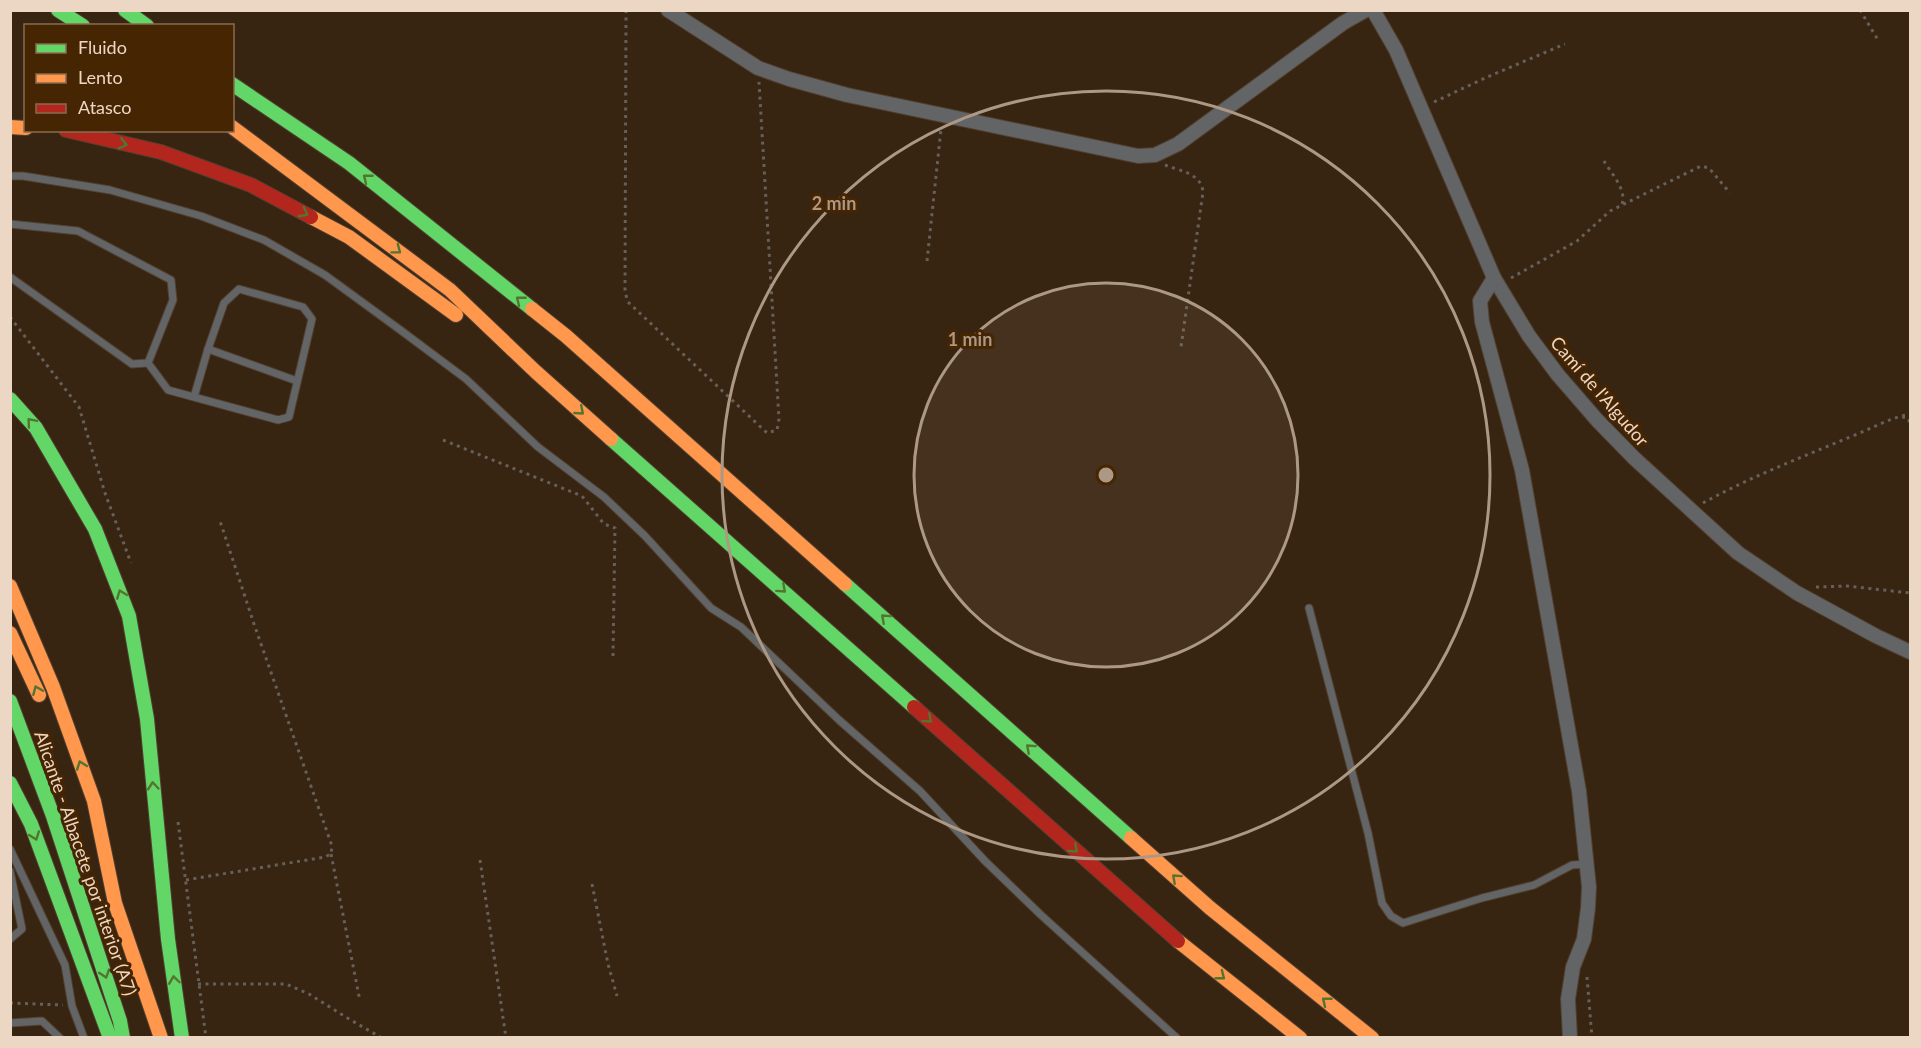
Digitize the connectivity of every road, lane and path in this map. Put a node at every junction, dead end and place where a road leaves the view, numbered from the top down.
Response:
1 (58, 10) edge
2 (125, 10) edge
3 (626, 10) edge
4 (668, 10) edge
5 (1366, 10) edge
6 (1373, 10) edge
7 (1860, 10) edge
8 (80, 24) edge
9 (144, 24) edge
10 (1878, 40) dead end
11 (1565, 44) dead end
12 (758, 68) junction
13 (234, 85) edge
14 (1422, 108) junction
15 (942, 116) junction
16 (234, 128) edge
17 (74, 132) edge
18 (1144, 156) junction
19 (1604, 161) dead end
20 (10, 176) edge
21 (1730, 193) dead end
22 (1622, 204) junction
23 (10, 224) edge
24 (927, 261) dead end
25 (10, 277) edge
26 (1496, 281) junction
27 (1181, 346) dead end
28 (208, 349) junction
29 (148, 363) junction
30 (536, 372) junction
31 (297, 381) junction
32 (194, 397) junction
33 (10, 399) edge
34 (1911, 414) edge
35 (1900, 416) junction
36 (1911, 423) edge
37 (443, 440) dead end
38 (1691, 511) junction
39 (625, 518) junction
40 (220, 521) dead end
41 (615, 528) junction
42 (10, 586) edge
43 (1797, 593) junction
44 (1911, 593) edge
45 (1309, 608) dead end
46 (10, 633) edge
47 (1911, 652) edge
48 (613, 656) dead end
49 (10, 701) edge
50 (46, 713) dead end
51 (10, 783) edge
52 (74, 785) dead end
53 (10, 849) edge
54 (331, 854) junction
55 (480, 860) dead end
56 (1587, 864) junction
57 (10, 871) edge
58 (592, 884) dead end
59 (116, 903) junction
60 (10, 939) edge
61 (1587, 972) dead end
62 (198, 984) junction
63 (617, 996) dead end
64 (360, 1001) dead end
65 (10, 1003) edge
66 (72, 1006) junction
67 (10, 1023) edge
68 (60, 1038) edge
69 (84, 1038) edge
70 (110, 1038) edge
71 (123, 1038) edge
72 (161, 1038) edge
73 (182, 1038) edge
74 (206, 1038) edge
75 (382, 1038) edge
76 (506, 1038) edge
77 (1177, 1038) edge
78 (1300, 1038) edge
79 (1372, 1038) edge
80 (1570, 1038) edge
81 (1592, 1038) edge

1 - 8 highway
2 - 9 highway
3 - 12 path
4 - 12 street
5 - 18 street
6 - 14 street, Camí de l'Algudor
7 - 10 path
11 - 14 path
12 - 15 street
79 -> 13 highway
14 - 26 street, Camí de l'Algudor
15 - 18 street
15 - 24 path
16 -> 30 highway
17 -> 30 highway
18 - 27 path
19 - 22 path
20 - 39 lane
21 - 22 path
22 - 26 path
23 - 29 lane
25 - 29 lane
26 - 38 street, Camí de l'Algudor
26 - 56 street
28 - 31 lane
28 - 31 lane
28 - 32 lane
29 - 32 lane
30 -> 78 highway
31 - 32 lane
73 -> 33 highway
34 - 35 path
35 - 36 path
35 - 38 path
37 - 41 path
38 - 43 street, Camí de l'Algudor
39 - 41 path
39 - 77 lane
40 - 54 path
41 - 48 path
59 -> 42 highway
43 - 44 path
43 - 47 street, Camí de l'Algudor
45 - 56 lane
50 -> 46 highway, Alicante - Albacete por interior (A7)
49 -> 71 highway, Alicante - Albacete por interior (A7)
51 -> 70 highway
52 - 59 highway, Alicante - Albacete por interior (A7)
53 - 66 lane
54 - 62 path
54 - 64 path
55 - 76 path
56 - 80 street
57 - 60 lane
58 - 63 path
59 - 72 highway
61 - 81 path
62 - 74 path
62 - 75 path
65 - 66 path
66 - 69 lane
67 - 68 lane

